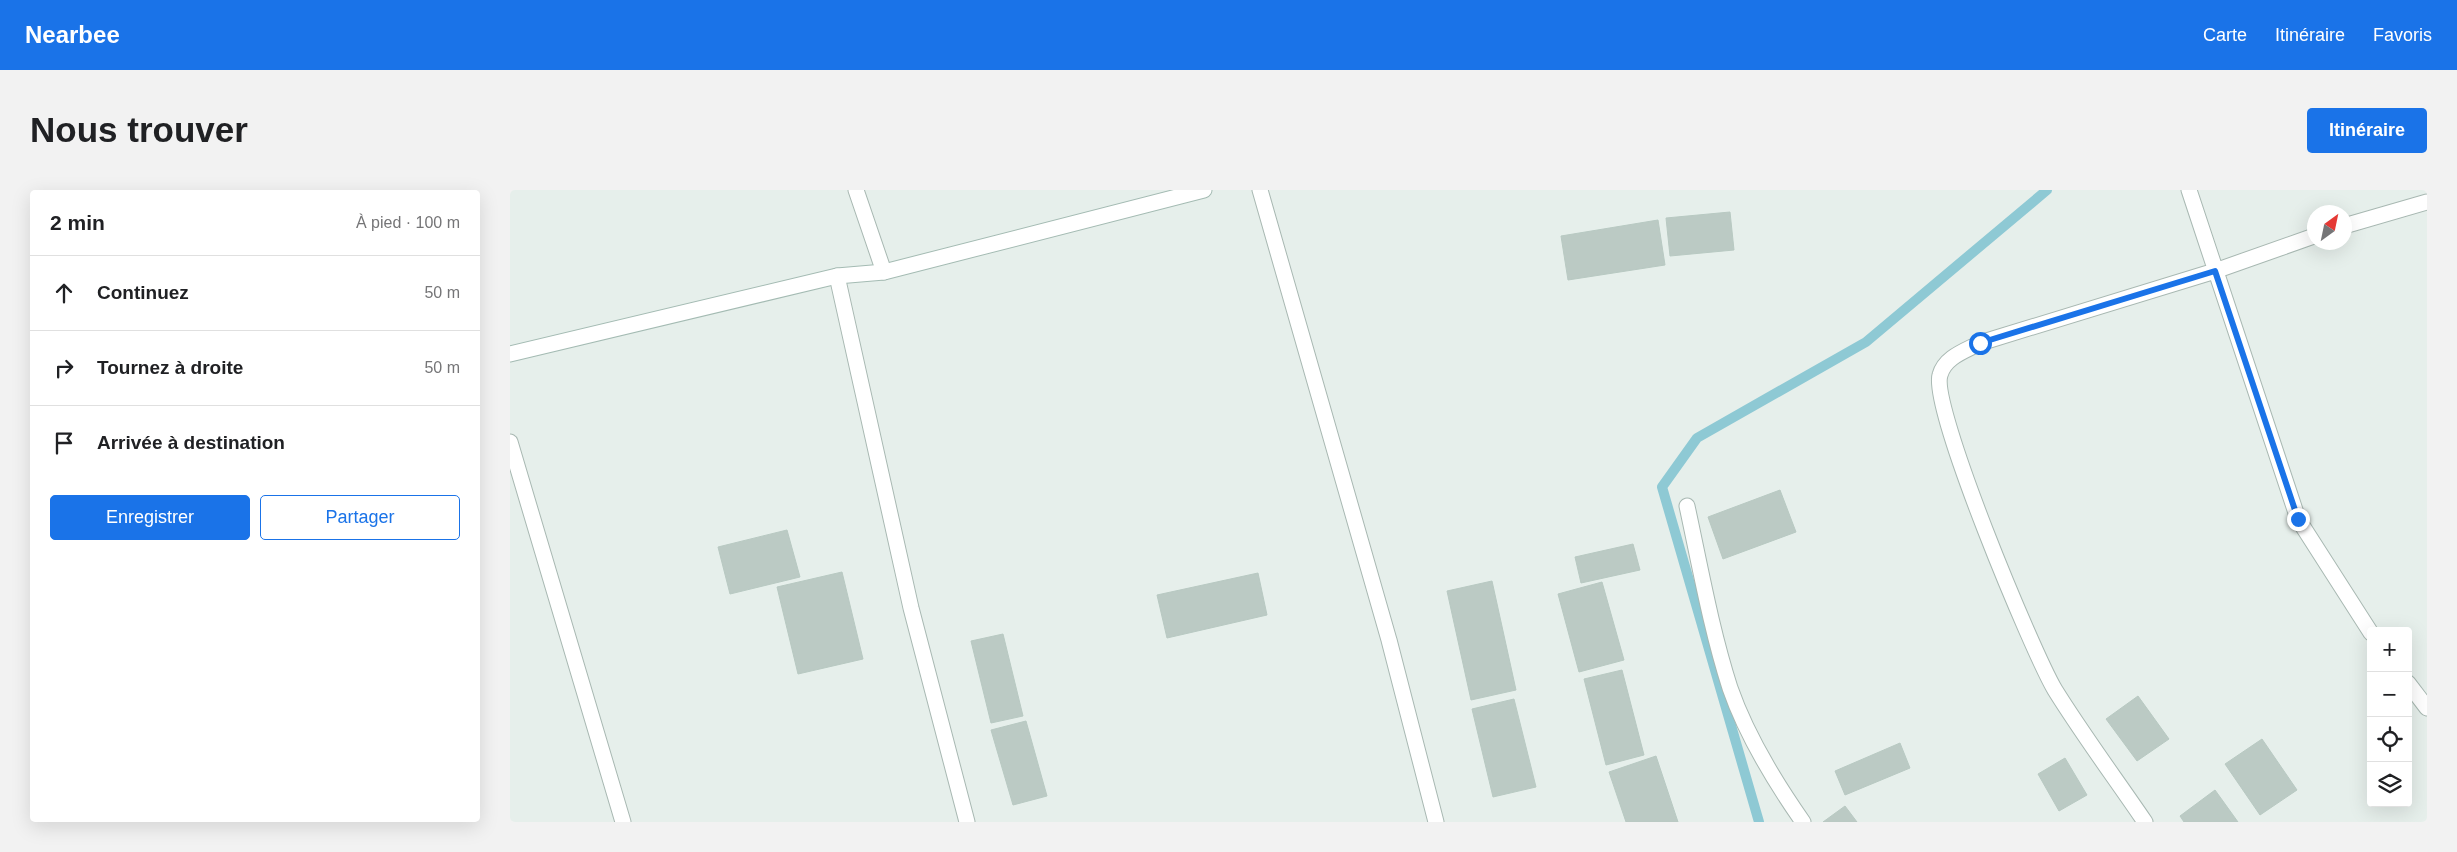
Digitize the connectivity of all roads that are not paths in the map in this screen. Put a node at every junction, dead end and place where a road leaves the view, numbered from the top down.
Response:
1 (856, 190) edge
2 (1204, 190) edge
3 (1260, 190) edge
4 (2189, 190) edge
5 (2427, 202) edge
6 (2352, 224) edge
7 (2307, 238) edge
8 (2215, 271) junction
9 (884, 272) junction
10 (837, 276) junction
11 (510, 354) edge
12 (510, 442) edge
13 (1687, 506) dead end
14 (2367, 627) edge
15 (2412, 688) edge
16 (2427, 708) edge
17 (623, 822) edge
18 (967, 822) edge
19 (1436, 822) edge
20 (1803, 822) edge
21 (2145, 822) edge

1 - 9 street
2 - 9 street
3 - 19 street
4 - 8 street
5 - 6 street
7 - 8 street
8 - 14 street
8 - 21 street
9 - 10 street
10 - 11 street
10 - 18 street
12 - 17 street
13 - 20 street
15 - 16 street

